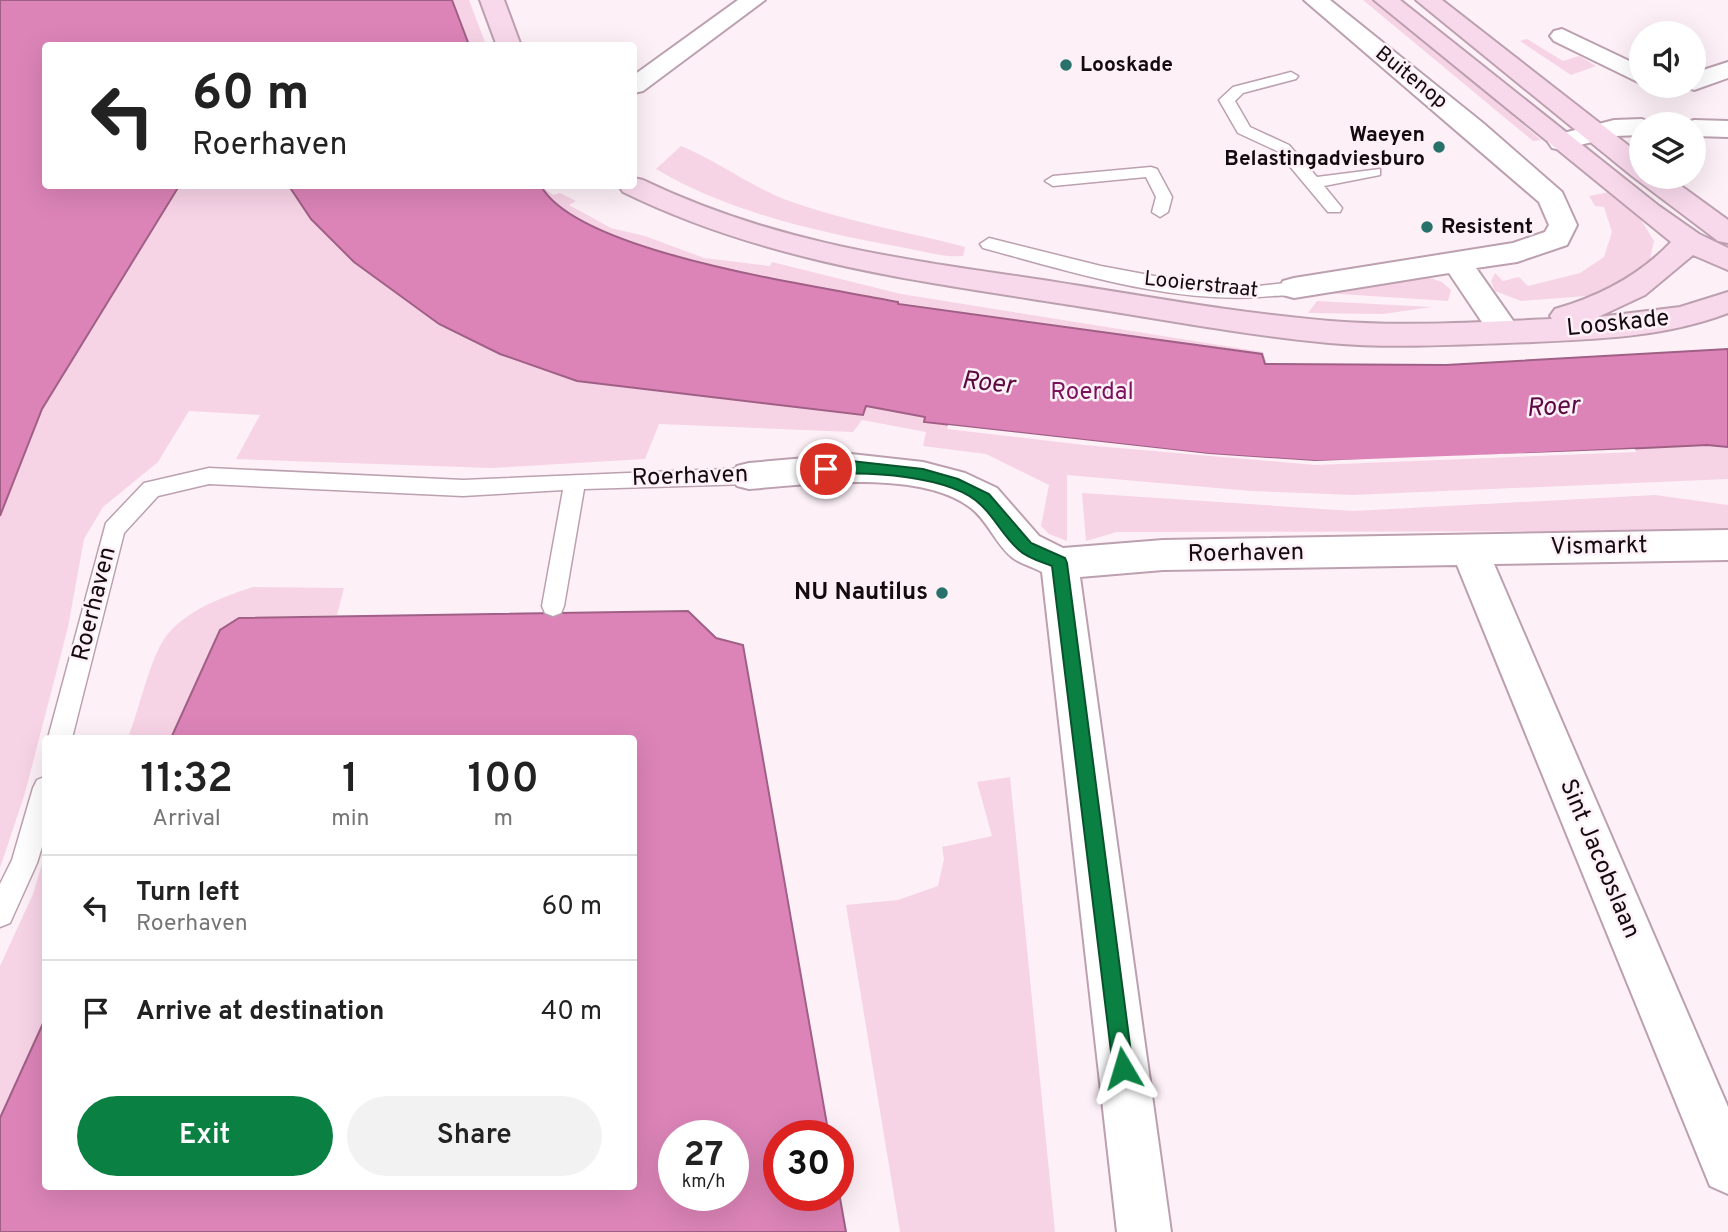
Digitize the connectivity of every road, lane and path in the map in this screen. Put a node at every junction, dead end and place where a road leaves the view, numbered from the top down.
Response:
1 (492, 0) edge
2 (753, 0) edge
3 (1316, 0) edge
4 (1386, 0) edge
5 (1427, 0) edge
6 (1562, 36) dead end
7 (508, 42) edge
8 (1728, 69) edge
9 (1629, 70) edge
10 (1291, 76) dead end
11 (1706, 77) edge
12 (637, 84) edge
13 (1629, 127) edge
14 (1706, 128) edge
15 (1728, 129) edge
16 (1595, 133) junction
17 (1561, 142) junction
18 (1506, 156) joint
19 (1629, 160) edge
20 (1374, 172) dead end
21 (1053, 181) dead end
22 (1313, 183) junction
23 (637, 188) edge
24 (1667, 189) edge
25 (1334, 208) dead end
26 (1160, 212) dead end
27 (1728, 234) edge
28 (1689, 240) junction
29 (989, 244) dead end
30 (1728, 260) edge
31 (1457, 261) junction
32 (1294, 288) joint
33 (1728, 302) edge
34 (1505, 332) junction
35 (749, 476) joint
36 (575, 481) junction
37 (1728, 545) edge
38 (1469, 550) junction
39 (1060, 563) junction
40 (553, 606) dead end
41 (61, 735) edge
42 (42, 802) edge
43 (0, 913) edge
44 (1728, 1168) edge
45 (1144, 1232) edge

1 - 7 main road
2 - 12 street
3 - 18 street, Buitenop
4 - 17 main road
5 - 16 main road
6 - 9 street
8 - 11 street
10 - 22 lane
13 - 16 street
14 - 15 street
16 - 17 street
16 - 19 main road
17 - 28 main road
18 - 31 street, Looierstraat
20 - 22 lane
21 - 26 lane
22 - 25 lane
23 - 34 main road, Looskade
24 - 27 main road
28 - 30 main road
28 - 34 main road, Looskade
29 - 32 lane, Looierstraat
31 - 32 street, Looierstraat
31 - 34 street
33 - 34 main road, Looskade
35 - 36 lane, Roerhaven
35 - 39 street, Roerhaven
36 - 40 lane
36 - 41 lane, Roerhaven
37 - 38 street, Vismarkt
38 - 39 street, Roerhaven
38 - 44 street, Sint Jacobslaan
39 - 45 street
42 - 43 lane

